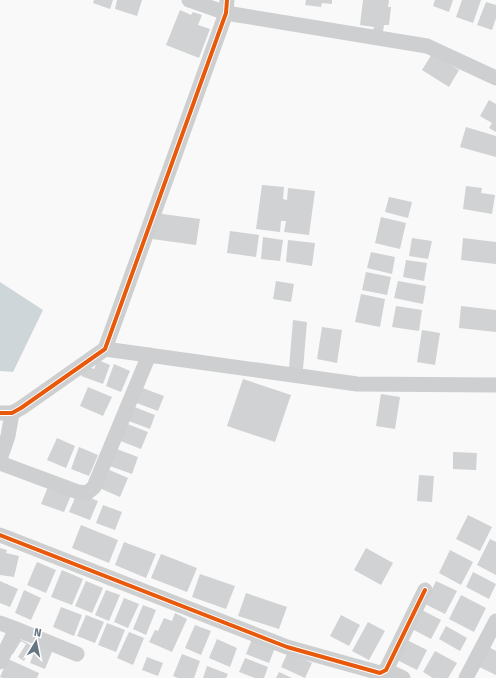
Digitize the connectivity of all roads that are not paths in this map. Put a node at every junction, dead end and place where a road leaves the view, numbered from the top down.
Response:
1 (189, 0) edge
2 (226, 7) edge
3 (496, 78) edge
4 (105, 349) junction
5 (149, 355) junction
6 (496, 385) edge
7 (6, 413) edge
8 (0, 459) edge
9 (0, 463) edge
10 (0, 535) edge
11 (425, 590) dead end
12 (496, 621) edge
13 (0, 623) edge
14 (16, 629) junction
15 (77, 654) dead end
16 (0, 662) edge
17 (386, 670) junction
18 (403, 678) edge
19 (466, 678) edge

1 - 2 street
2 - 3 street
2 - 4 street
4 - 5 street
4 - 7 street
5 - 6 street
5 - 9 street
7 - 8 street
10 - 17 street
11 - 17 street
12 - 19 street
13 - 14 street
14 - 15 street
14 - 16 street
17 - 18 street

